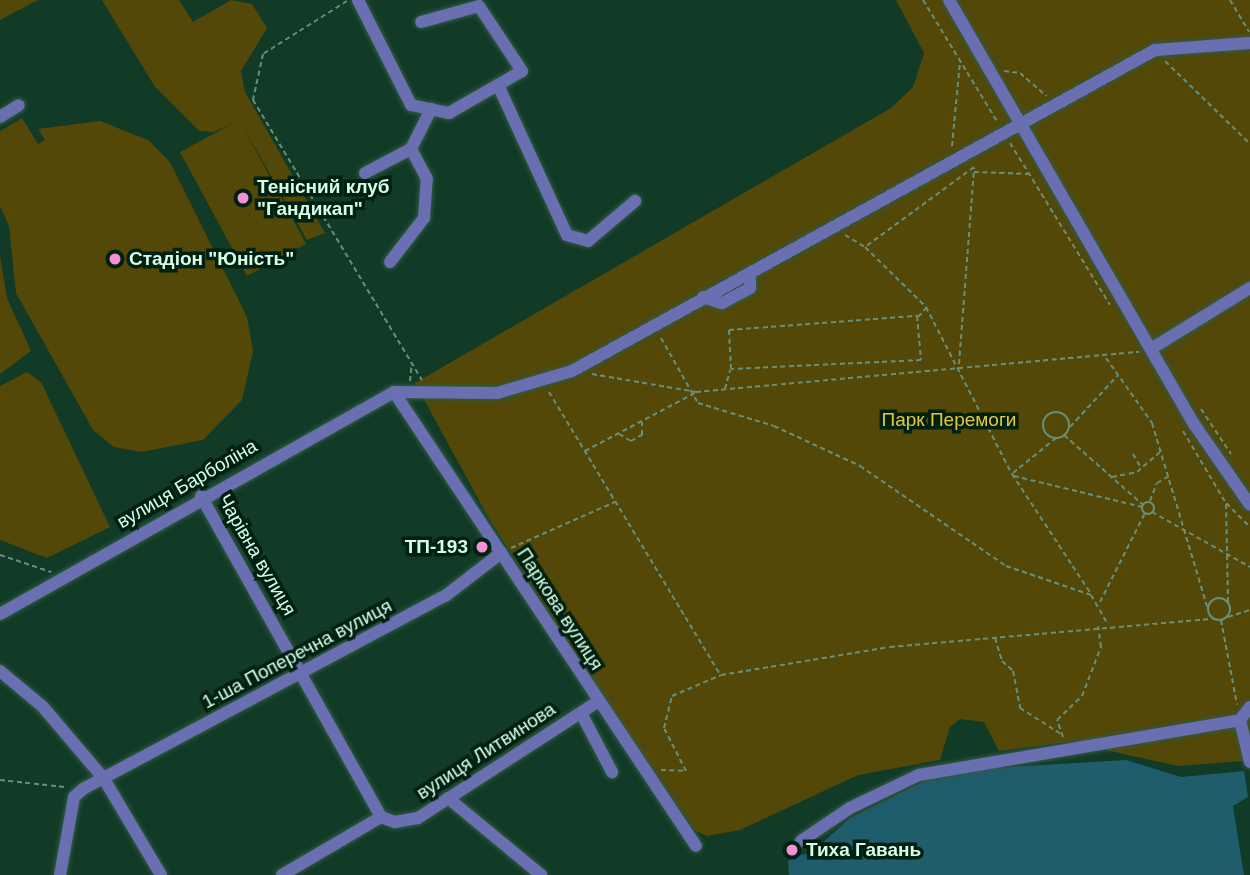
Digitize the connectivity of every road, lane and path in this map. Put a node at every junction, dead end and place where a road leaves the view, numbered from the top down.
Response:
1 (348, 0) edge
2 (358, 0) edge
3 (923, 0) edge
4 (949, 0) edge
5 (1230, 0) edge
6 (421, 22) dead end
7 (1250, 34) edge
8 (1250, 43) edge
9 (1155, 50) junction
10 (960, 61) junction
11 (992, 69) junction
12 (498, 85) junction
13 (1066, 104) junction
14 (19, 105) dead end
15 (431, 109) junction
16 (0, 117) edge
17 (1026, 126) junction
18 (1006, 136) junction
19 (1250, 144) edge
20 (411, 149) junction
21 (951, 149) dead end
22 (978, 152) junction
23 (974, 167) junction
24 (974, 172) junction
25 (365, 173) dead end
26 (1030, 174) junction
27 (635, 201) dead end
28 (836, 230) junction
29 (866, 247) junction
30 (390, 262) dead end
31 (1250, 288) edge
32 (926, 308) junction
33 (1117, 316) dead end
34 (917, 317) junction
35 (653, 325) junction
36 (1132, 340) dead end
37 (1154, 347) junction
38 (1139, 352) junction
39 (1105, 357) junction
40 (411, 359) junction
41 (1145, 363) dead end
42 (959, 365) junction
43 (731, 368) junction
44 (572, 371) junction
45 (1118, 375) junction
46 (542, 380) junction
47 (725, 390) junction
48 (394, 392) junction
49 (696, 393) junction
50 (430, 396) junction
51 (1177, 419) dead end
52 (642, 421) junction
53 (1069, 428) junction
54 (617, 434) junction
55 (1065, 435) junction
56 (1056, 438) junction
57 (1161, 450) junction
58 (583, 451) junction
59 (1133, 454) dead end
60 (1142, 469) junction
61 (1012, 474) junction
62 (1170, 475) junction
63 (1111, 477) junction
64 (201, 496) junction
65 (616, 501) junction
66 (1149, 502) junction
67 (1226, 503) junction
68 (1250, 505) edge
69 (1142, 506) junction
70 (1152, 512) junction
71 (1145, 513) junction
72 (1250, 527) edge
73 (1185, 533) junction
74 (501, 553) junction
75 (0, 555) edge
76 (1231, 559) junction
77 (1250, 567) edge
78 (65, 576) junction
79 (1091, 595) junction
80 (1100, 601) junction
81 (1228, 603) junction
82 (1208, 610) junction
83 (1250, 610) edge
84 (0, 614) edge
85 (1227, 617) junction
86 (1213, 619) junction
87 (1221, 620) junction
88 (1107, 624) junction
89 (1098, 625) junction
90 (995, 637) junction
91 (0, 671) edge
92 (302, 674) junction
93 (721, 675) junction
94 (1236, 698) dead end
95 (597, 702) junction
96 (1250, 707) edge
97 (581, 713) junction
98 (1240, 720) junction
99 (1063, 735) junction
100 (1067, 748) junction
101 (1250, 762) edge
102 (653, 764) dead end
103 (612, 772) dead end
104 (104, 779) junction
105 (0, 780) edge
106 (83, 789) junction
107 (448, 798) junction
108 (381, 817) junction
109 (801, 841) dead end
110 (696, 846) dead end
111 (299, 871) edge
112 (60, 875) edge
113 (161, 875) edge
114 (282, 875) edge
115 (541, 875) edge

1 - 40 path
2 - 15 street
3 - 10 path
4 - 11 street
5 - 7 path
6 - 12 street
8 - 9 street
9 - 13 street
9 - 19 path
10 - 18 path
10 - 21 path
11 - 13 path
11 - 17 street
12 - 15 street
12 - 27 street
13 - 17 street
14 - 16 street
15 - 20 street
17 - 18 street
17 - 37 street
18 - 22 street
18 - 26 path
20 - 25 street
20 - 30 street
22 - 23 path
22 - 28 street
23 - 24 path
23 - 29 path
24 - 26 path
24 - 42 path
26 - 33 path
28 - 29 path
28 - 35 street
29 - 32 path
31 - 37 street
32 - 34 path
32 - 42 path
34 - 43 path
34 - 43 path
35 - 44 street
35 - 49 path
36 - 38 path
37 - 38 path
37 - 68 street
38 - 39 path
38 - 41 path
39 - 42 path
39 - 45 path
40 - 48 path
40 - 50 path
42 - 47 path
42 - 61 path
43 - 47 path
44 - 46 street
44 - 49 path
45 - 53 path
45 - 57 path
46 - 50 street
46 - 58 path
47 - 49 path
48 - 50 street
48 - 64 street, вулиця Барболіна
48 - 74 street, Паркова вулиця
49 - 52 path
49 - 79 path
51 - 67 path
52 - 54 path
52 - 54 path
53 - 55 path
53 - 56 path
54 - 58 path
55 - 56 path
55 - 63 path
56 - 61 path
57 - 60 path
57 - 62 path
58 - 65 path
59 - 60 path
60 - 63 path
61 - 69 path
61 - 79 path
62 - 66 path
62 - 73 path
63 - 69 path
64 - 78 street, вулиця Барболіна
64 - 92 street, Чарівна вулиця
65 - 74 path
65 - 93 path
66 - 69 path
66 - 70 path
67 - 72 path
67 - 76 path
69 - 71 path
70 - 71 path
70 - 73 path
71 - 80 path
73 - 76 path
73 - 82 path
74 - 92 street, 1-ша Поперечна вулиця
74 - 95 street, Паркова вулиця
75 - 78 path
76 - 77 path
76 - 81 path
78 - 84 street, вулиця Барболіна
79 - 80 path
80 - 88 path
81 - 82 path
81 - 85 path
82 - 86 path
83 - 85 path
85 - 87 path
86 - 87 path
86 - 88 path
87 - 94 path
88 - 89 path
89 - 90 path
89 - 99 path
90 - 93 path
90 - 99 path
91 - 104 street
92 - 104 street, 1-ша Поперечна вулиця
92 - 108 street, Чарівна вулиця
93 - 102 path
95 - 97 street, вулиця Литвинова
95 - 110 street, Паркова вулиця
96 - 98 street
97 - 103 street
97 - 107 street, вулиця Литвинова
98 - 100 street
98 - 101 street
99 - 100 path
100 - 109 street
104 - 106 street, 1-ша Поперечна вулиця
104 - 113 street
105 - 106 path
106 - 112 street
107 - 108 street, вулиця Литвинова
107 - 115 street
108 - 111 street
111 - 114 street

